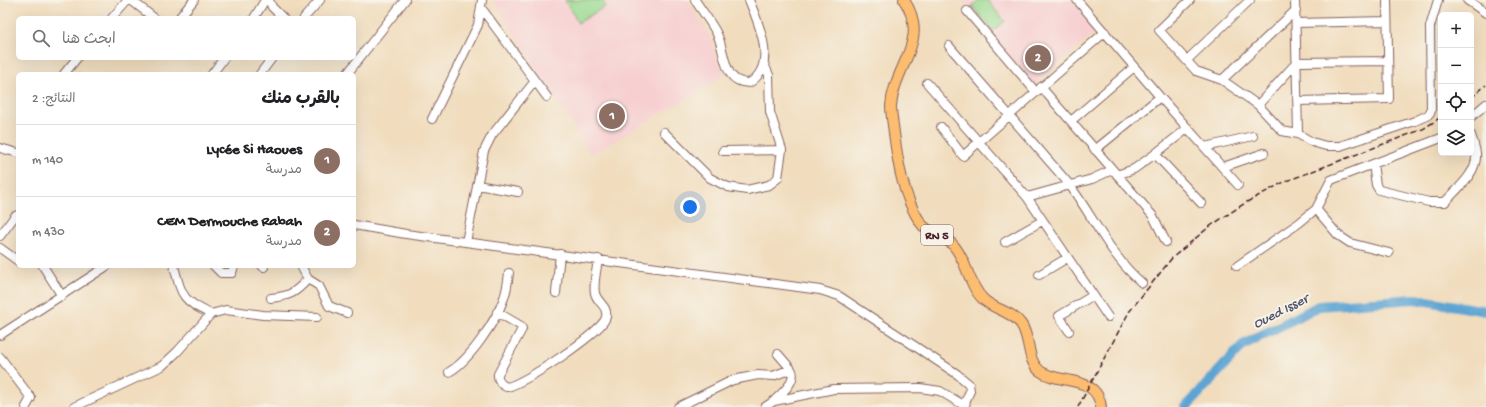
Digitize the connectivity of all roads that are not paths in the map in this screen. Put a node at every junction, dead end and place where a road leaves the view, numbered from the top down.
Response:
1 (130, 0) edge
2 (194, 0) edge
3 (265, 0) edge
4 (269, 0) edge
5 (320, 0) edge
6 (405, 0) edge
7 (482, 0) edge
8 (695, 0) edge
9 (749, 0) edge
10 (904, 0) edge
11 (1077, 0) edge
12 (1190, 0) edge
13 (1250, 0) edge
14 (1295, 0) edge
15 (1387, 0) edge
16 (1438, 0) edge
17 (1467, 0) edge
18 (482, 9) junction
19 (1296, 10) junction
20 (966, 11) dead end
21 (1486, 13) edge
22 (114, 16) edge
23 (151, 16) edge
24 (181, 16) edge
25 (255, 16) edge
26 (281, 16) edge
27 (306, 16) edge
28 (1388, 21) junction
29 (1296, 23) junction
30 (1105, 32) junction
31 (948, 46) dead end
32 (75, 60) edge
33 (222, 60) edge
34 (270, 60) edge
35 (1187, 60) junction
36 (1388, 61) junction
37 (1297, 62) junction
38 (764, 64) junction
39 (1134, 67) junction
40 (66, 72) edge
41 (214, 72) edge
42 (262, 72) edge
43 (348, 72) edge
44 (1222, 80) junction
45 (535, 81) junction
46 (927, 83) dead end
47 (1038, 90) junction
48 (547, 97) dead end
49 (1160, 97) junction
50 (1298, 101) junction
51 (1486, 104) edge
52 (1258, 105) junction
53 (1474, 114) edge
54 (1008, 115) junction
55 (432, 118) dead end
56 (1071, 122) junction
57 (941, 127) dead end
58 (1188, 128) junction
59 (664, 132) dead end
60 (1298, 134) junction
61 (1253, 136) dead end
62 (1438, 139) edge
63 (978, 143) junction
64 (1474, 146) edge
65 (1205, 147) junction
66 (0, 148) edge
67 (782, 150) junction
68 (1095, 150) junction
69 (723, 151) dead end
70 (16, 152) edge
71 (1264, 153) dead end
72 (1155, 154) junction
73 (1373, 164) junction
74 (1222, 167) junction
75 (1114, 172) junction
76 (1069, 184) junction
77 (477, 185) junction
78 (1238, 185) dead end
79 (518, 192) dead end
80 (1027, 197) junction
81 (1201, 203) dead end
82 (1316, 209) junction
83 (16, 216) edge
84 (1042, 221) junction
85 (356, 225) edge
86 (0, 236) edge
87 (466, 242) junction
88 (1005, 242) dead end
89 (1166, 242) dead end
90 (0, 248) edge
91 (1389, 253) dead end
92 (560, 254) junction
93 (1067, 258) junction
94 (598, 259) junction
95 (16, 260) edge
96 (1237, 266) dead end
97 (44, 268) edge
98 (104, 268) edge
99 (175, 268) edge
100 (216, 268) edge
101 (233, 268) edge
102 (302, 268) edge
103 (509, 273) dead end
104 (1039, 275) dead end
105 (308, 279) junction
106 (1142, 283) dead end
107 (556, 293) dead end
108 (62, 296) junction
109 (1092, 296) junction
110 (271, 298) dead end
111 (497, 312) junction
112 (347, 313) dead end
113 (211, 314) junction
114 (317, 317) dead end
115 (1108, 317) dead end
116 (1069, 331) dead end
117 (0, 335) edge
118 (778, 354) dead end
119 (0, 357) edge
120 (791, 369) junction
121 (449, 372) dead end
122 (774, 401) junction
123 (26, 407) edge
124 (74, 407) edge
125 (678, 407) edge
126 (764, 407) edge
127 (965, 407) edge
128 (1102, 407) edge

1 - 22 street
1 - 23 street
2 - 24 street
3 - 25 street
4 - 26 street
5 - 27 street
6 - 43 street
7 - 18 street
8 - 38 street
9 - 38 street
10 - 128 main road, RN 5
11 - 30 street
12 - 35 street
13 - 35 street
14 - 19 street
15 - 28 street
16 - 60 street
17 - 21 street
18 - 45 street
18 - 55 street
19 - 29 street
19 - 44 street
20 - 47 street
28 - 29 street
28 - 36 street
29 - 37 street
30 - 39 street
30 - 47 street
31 - 54 street
32 - 40 street
33 - 41 street
34 - 42 street
35 - 44 street
36 - 37 street
36 - 50 street
37 - 50 street
37 - 52 street
38 - 67 street
39 - 49 street
39 - 56 street
44 - 52 street
45 - 48 street
45 - 77 street
46 - 63 street
47 - 54 street
47 - 56 street
49 - 58 street
49 - 68 street
50 - 60 street
51 - 53 street
52 - 60 street
54 - 63 street
54 - 76 street
56 - 68 street
57 - 63 street
58 - 65 street
58 - 72 street
59 - 67 street
61 - 65 street
62 - 73 street
63 - 80 street
64 - 73 street
65 - 74 street
66 - 70 street
67 - 69 street
68 - 75 street
71 - 74 street
72 - 75 street
72 - 81 street
73 - 82 street
74 - 78 street
75 - 76 street
75 - 89 street
76 - 80 street
76 - 106 street
77 - 79 street
77 - 87 street
80 - 84 street
82 - 91 street
82 - 96 street
83 - 86 street
84 - 88 street
84 - 93 street
85 - 87 street
87 - 92 street
90 - 95 street
92 - 94 street
92 - 107 street
93 - 104 street
93 - 109 street
94 - 111 street
94 - 127 street
97 - 108 street
98 - 108 street
99 - 113 street
100 - 101 street
102 - 105 street
103 - 111 street
105 - 110 street
105 - 112 street
108 - 117 street
109 - 115 street
109 - 116 street
111 - 121 street
113 - 114 street
113 - 124 street
118 - 120 street
119 - 123 street
120 - 122 street
120 - 125 street
122 - 126 street
122 - 127 street

